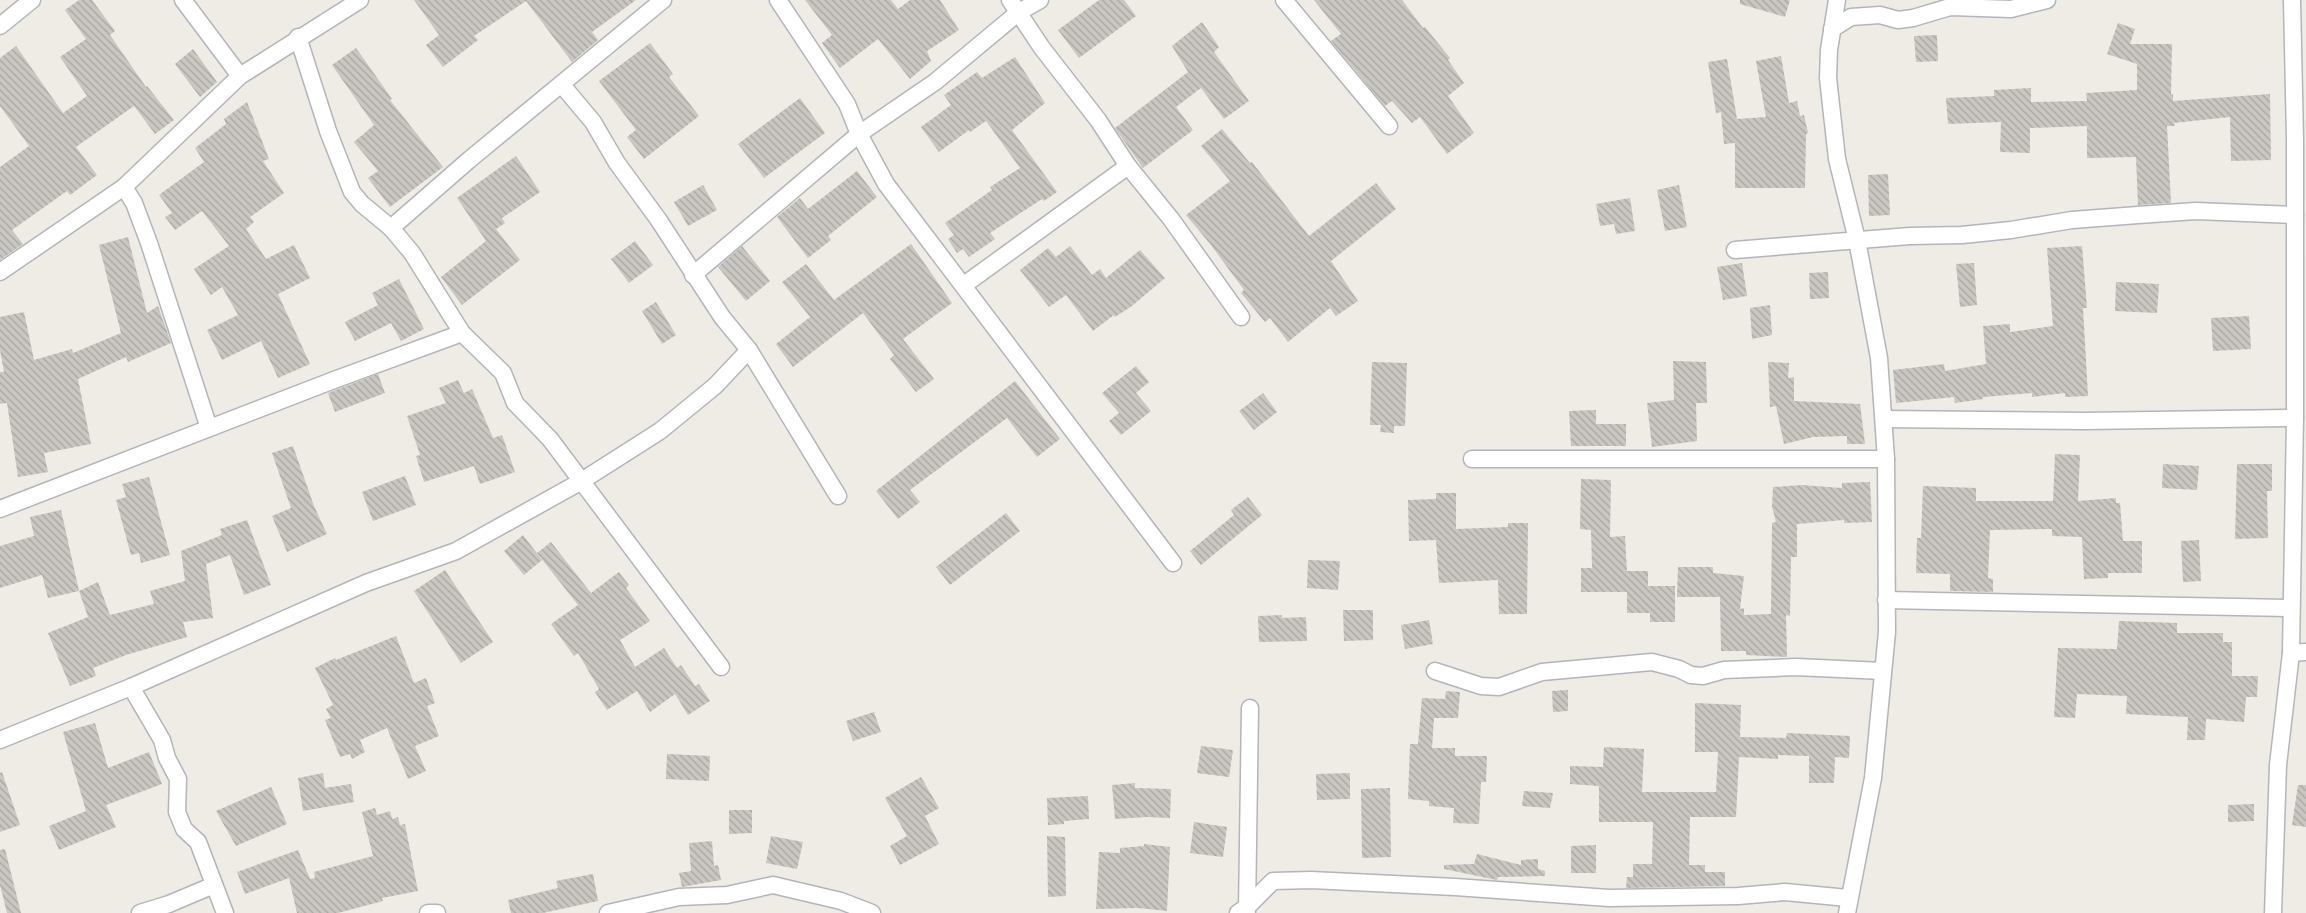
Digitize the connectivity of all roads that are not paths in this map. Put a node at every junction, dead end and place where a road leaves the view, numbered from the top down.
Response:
1 (32, 0) edge
2 (182, 0) edge
3 (360, 0) edge
4 (663, 0) edge
5 (778, 0) edge
6 (1040, 0) edge
7 (1284, 0) edge
8 (1837, 0) edge
9 (2048, 0) edge
10 (2292, 0) edge
11 (1014, 6) edge
12 (0, 26) edge
13 (1832, 29) junction
14 (298, 37) junction
15 (240, 76) junction
16 (562, 85) junction
17 (1389, 126) dead end
18 (859, 134) junction
19 (2301, 139) edge
20 (1128, 166) junction
21 (124, 187) junction
22 (2295, 215) junction
23 (391, 228) junction
24 (1857, 240) junction
25 (1735, 250) dead end
26 (0, 272) edge
27 (693, 275) junction
28 (964, 284) junction
29 (1241, 316) dead end
30 (462, 333) junction
31 (750, 350) junction
32 (2295, 418) junction
33 (1884, 419) junction
34 (209, 428) junction
35 (1472, 459) dead end
36 (1886, 459) junction
37 (580, 482) junction
38 (838, 496) dead end
39 (0, 509) edge
40 (1173, 563) dead end
41 (1886, 600) junction
42 (2290, 608) junction
43 (2298, 652) edge
44 (721, 667) dead end
45 (1435, 671) dead end
46 (1883, 671) junction
47 (131, 687) junction
48 (1250, 708) dead end
49 (0, 740) edge
50 (214, 885) junction
51 (1848, 906) edge
52 (1244, 911) edge
53 (140, 913) edge
54 (225, 913) edge
55 (428, 913) edge
56 (437, 913) edge
57 (608, 913) edge
58 (872, 913) edge
59 (2273, 913) edge

1 - 12 street
2 - 15 street
3 - 14 street
4 - 16 street
5 - 18 street
6 - 11 street
7 - 17 street
8 - 13 street
9 - 13 street
10 - 19 street
11 - 18 street
11 - 20 street
13 - 24 street
14 - 15 street
14 - 23 street
15 - 21 street
16 - 23 street
16 - 27 street
18 - 27 street
18 - 28 street
19 - 22 street
20 - 28 street
20 - 29 street
21 - 26 street
21 - 34 street
22 - 24 street
22 - 32 street
23 - 30 street
24 - 25 street
24 - 33 street
27 - 31 street
28 - 40 street
30 - 34 street
30 - 37 street
31 - 37 street
31 - 38 street
32 - 33 street
32 - 42 street
33 - 36 street
34 - 39 street
35 - 36 street
36 - 41 street
37 - 44 street
37 - 47 street
41 - 42 street
41 - 46 street
42 - 43 street
43 - 59 street
45 - 46 street
46 - 51 street
47 - 49 street
47 - 50 street
48 - 52 street
50 - 53 street
50 - 54 street
51 - 52 street
55 - 56 street
57 - 58 street

